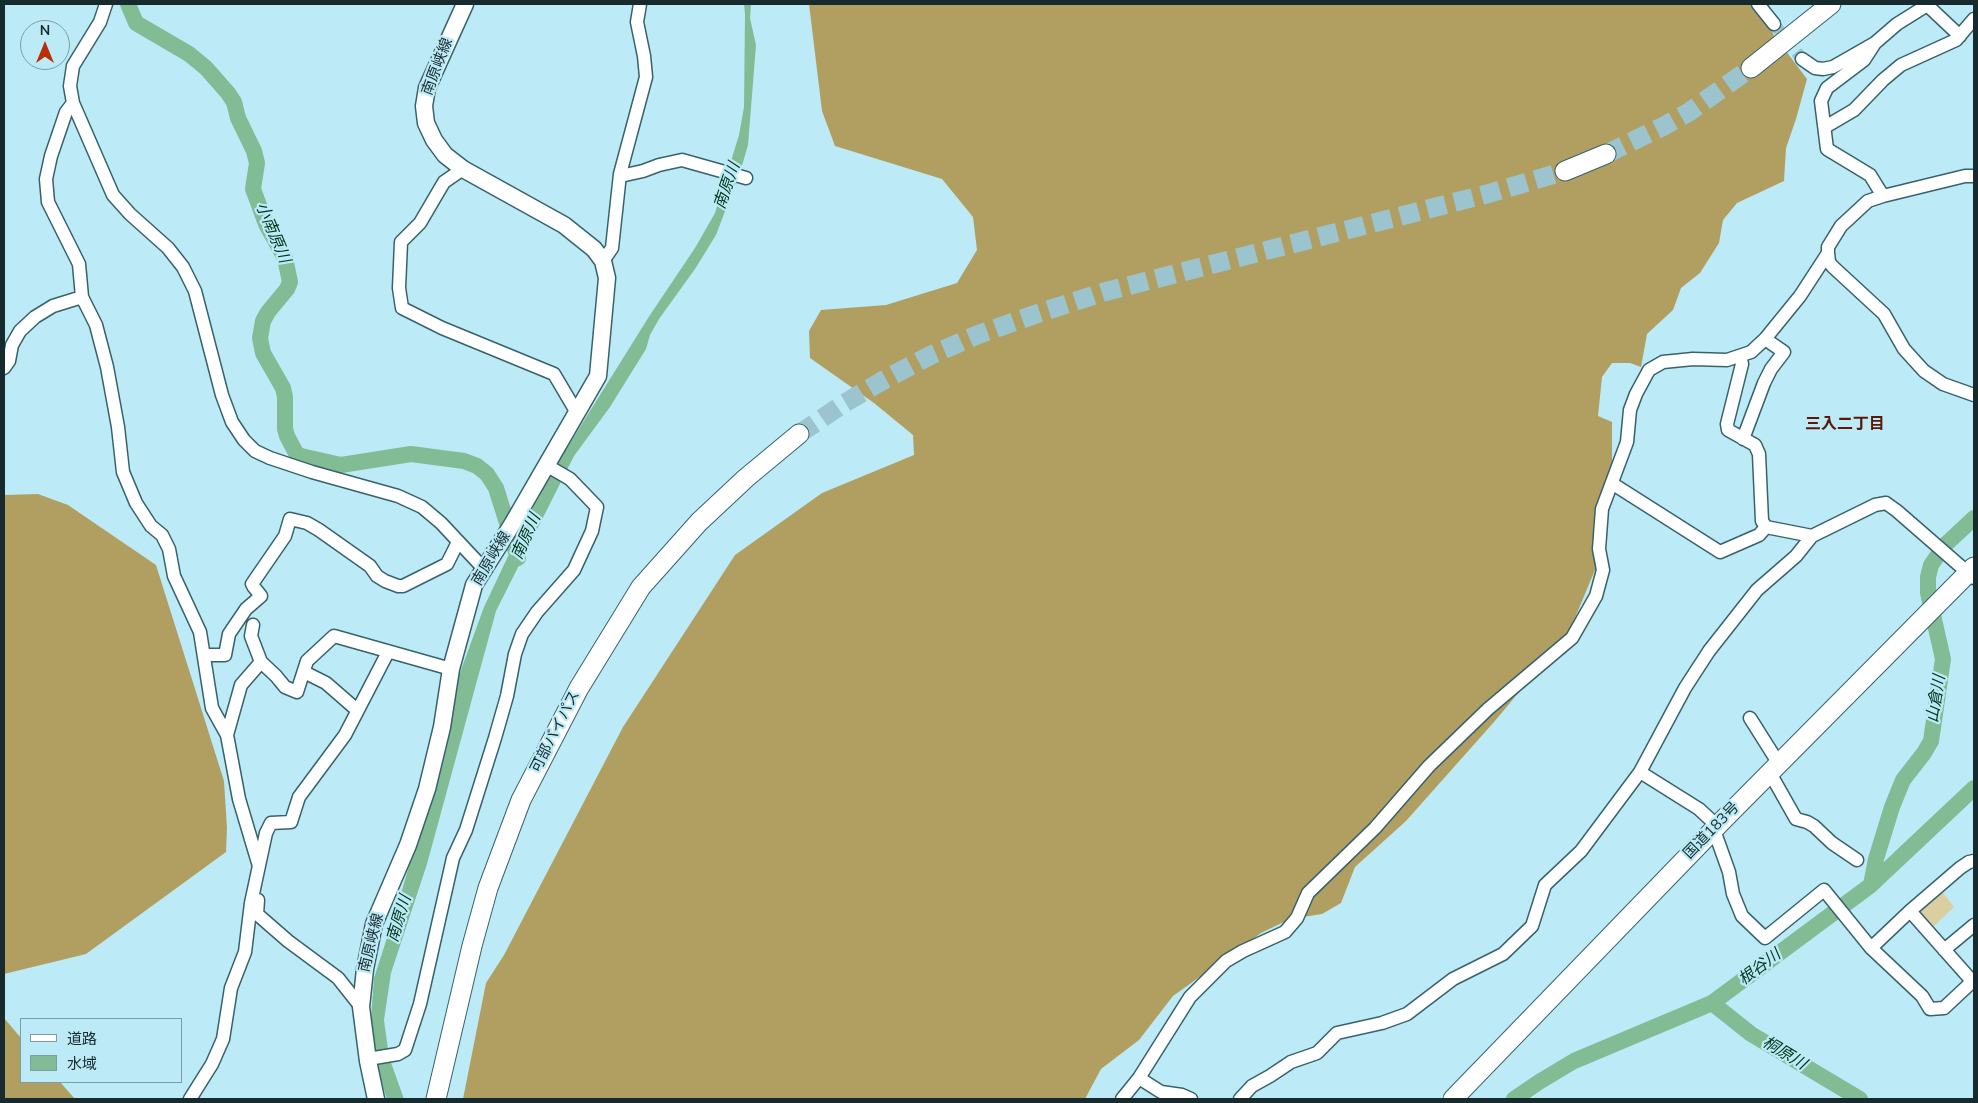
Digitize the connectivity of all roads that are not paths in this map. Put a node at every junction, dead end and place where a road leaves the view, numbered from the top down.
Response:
1 (106, 4) edge
2 (465, 4) edge
3 (640, 4) edge
4 (1758, 4) edge
5 (1831, 4) edge
6 (1928, 5) edge
7 (1974, 19) edge
8 (1774, 24) tunnel mouth
9 (1960, 36) junction
10 (1875, 43) junction
11 (1802, 59) tunnel mouth
12 (1751, 68) tunnel mouth
13 (73, 103) junction
14 (1825, 127) junction
15 (1606, 154) tunnel mouth
16 (463, 169) junction
17 (1565, 171) tunnel mouth
18 (620, 174) junction
19 (1974, 176) edge
20 (746, 178) dead end
21 (1883, 196) junction
22 (1828, 253) junction
23 (603, 261) junction
24 (82, 297) junction
25 (1765, 339) junction
26 (1740, 356) junction
27 (4, 368) edge
28 (1974, 395) edge
29 (577, 413) junction
30 (799, 434) tunnel mouth
31 (1743, 439) junction
32 (548, 467) junction
33 (1613, 484) junction
34 (1766, 527) junction
35 (1812, 536) junction
36 (458, 542) junction
37 (485, 570) junction
38 (1972, 572) edge
39 (253, 625) dead end
40 (388, 652) junction
41 (204, 655) junction
42 (260, 662) junction
43 (451, 669) junction
44 (304, 672) junction
45 (357, 710) junction
46 (1750, 718) dead end
47 (227, 735) junction
48 (1774, 768) junction
49 (1640, 772) junction
50 (1714, 830) junction
51 (1857, 860) dead end
52 (1974, 861) edge
53 (259, 866) junction
54 (256, 884) junction
55 (1910, 911) junction
56 (1974, 925) edge
57 (1871, 948) junction
58 (1944, 950) junction
59 (1973, 981) edge
60 (360, 1007) junction
61 (371, 1059) junction
62 (1140, 1078) junction
63 (190, 1099) edge
64 (376, 1099) edge
65 (436, 1099) edge
66 (1122, 1099) edge
67 (1191, 1099) edge
68 (1240, 1099) edge
69 (1453, 1099) edge

1 - 13 street
2 - 16 main road, 南原峡線
3 - 18 street
4 - 8 street
5 - 12 highway
6 - 9 street
6 - 10 street
7 - 9 street
9 - 14 street
10 - 11 street
10 - 14 street
13 - 24 street
13 - 36 street
14 - 21 street
15 - 17 highway
16 - 23 main road, 南原峡線
16 - 29 street
18 - 20 street
18 - 23 street
19 - 21 street
21 - 22 street
22 - 25 street
22 - 28 street
23 - 29 main road, 南原峡線
24 - 27 street
24 - 41 street
25 - 26 street
25 - 31 street
26 - 31 street
26 - 33 street
29 - 32 main road, 南原峡線
30 - 65 highway, 可部バイパス
31 - 34 street
32 - 37 main road, 南原峡線
32 - 61 street
33 - 34 street
33 - 62 street
34 - 35 street
35 - 38 street
35 - 49 street
36 - 37 street
36 - 41 street
37 - 43 main road, 南原峡線
38 - 48 highway, 国道183号
39 - 42 street
40 - 43 street
40 - 44 street
40 - 45 street
41 - 47 street
42 - 44 street
42 - 47 street
43 - 60 main road, 南原峡線
44 - 45 street
45 - 53 street
46 - 48 street
47 - 53 street
48 - 50 highway, 国道183号
48 - 51 street
49 - 50 street
49 - 68 street
50 - 57 street
50 - 69 highway, 国道183号
52 - 55 street
53 - 54 street
54 - 60 street
54 - 63 street
55 - 57 street
55 - 58 street
56 - 58 street
57 - 59 street
58 - 59 street
60 - 61 main road, 南原峡線
61 - 64 main road, 南原峡線
62 - 66 street
62 - 67 street

